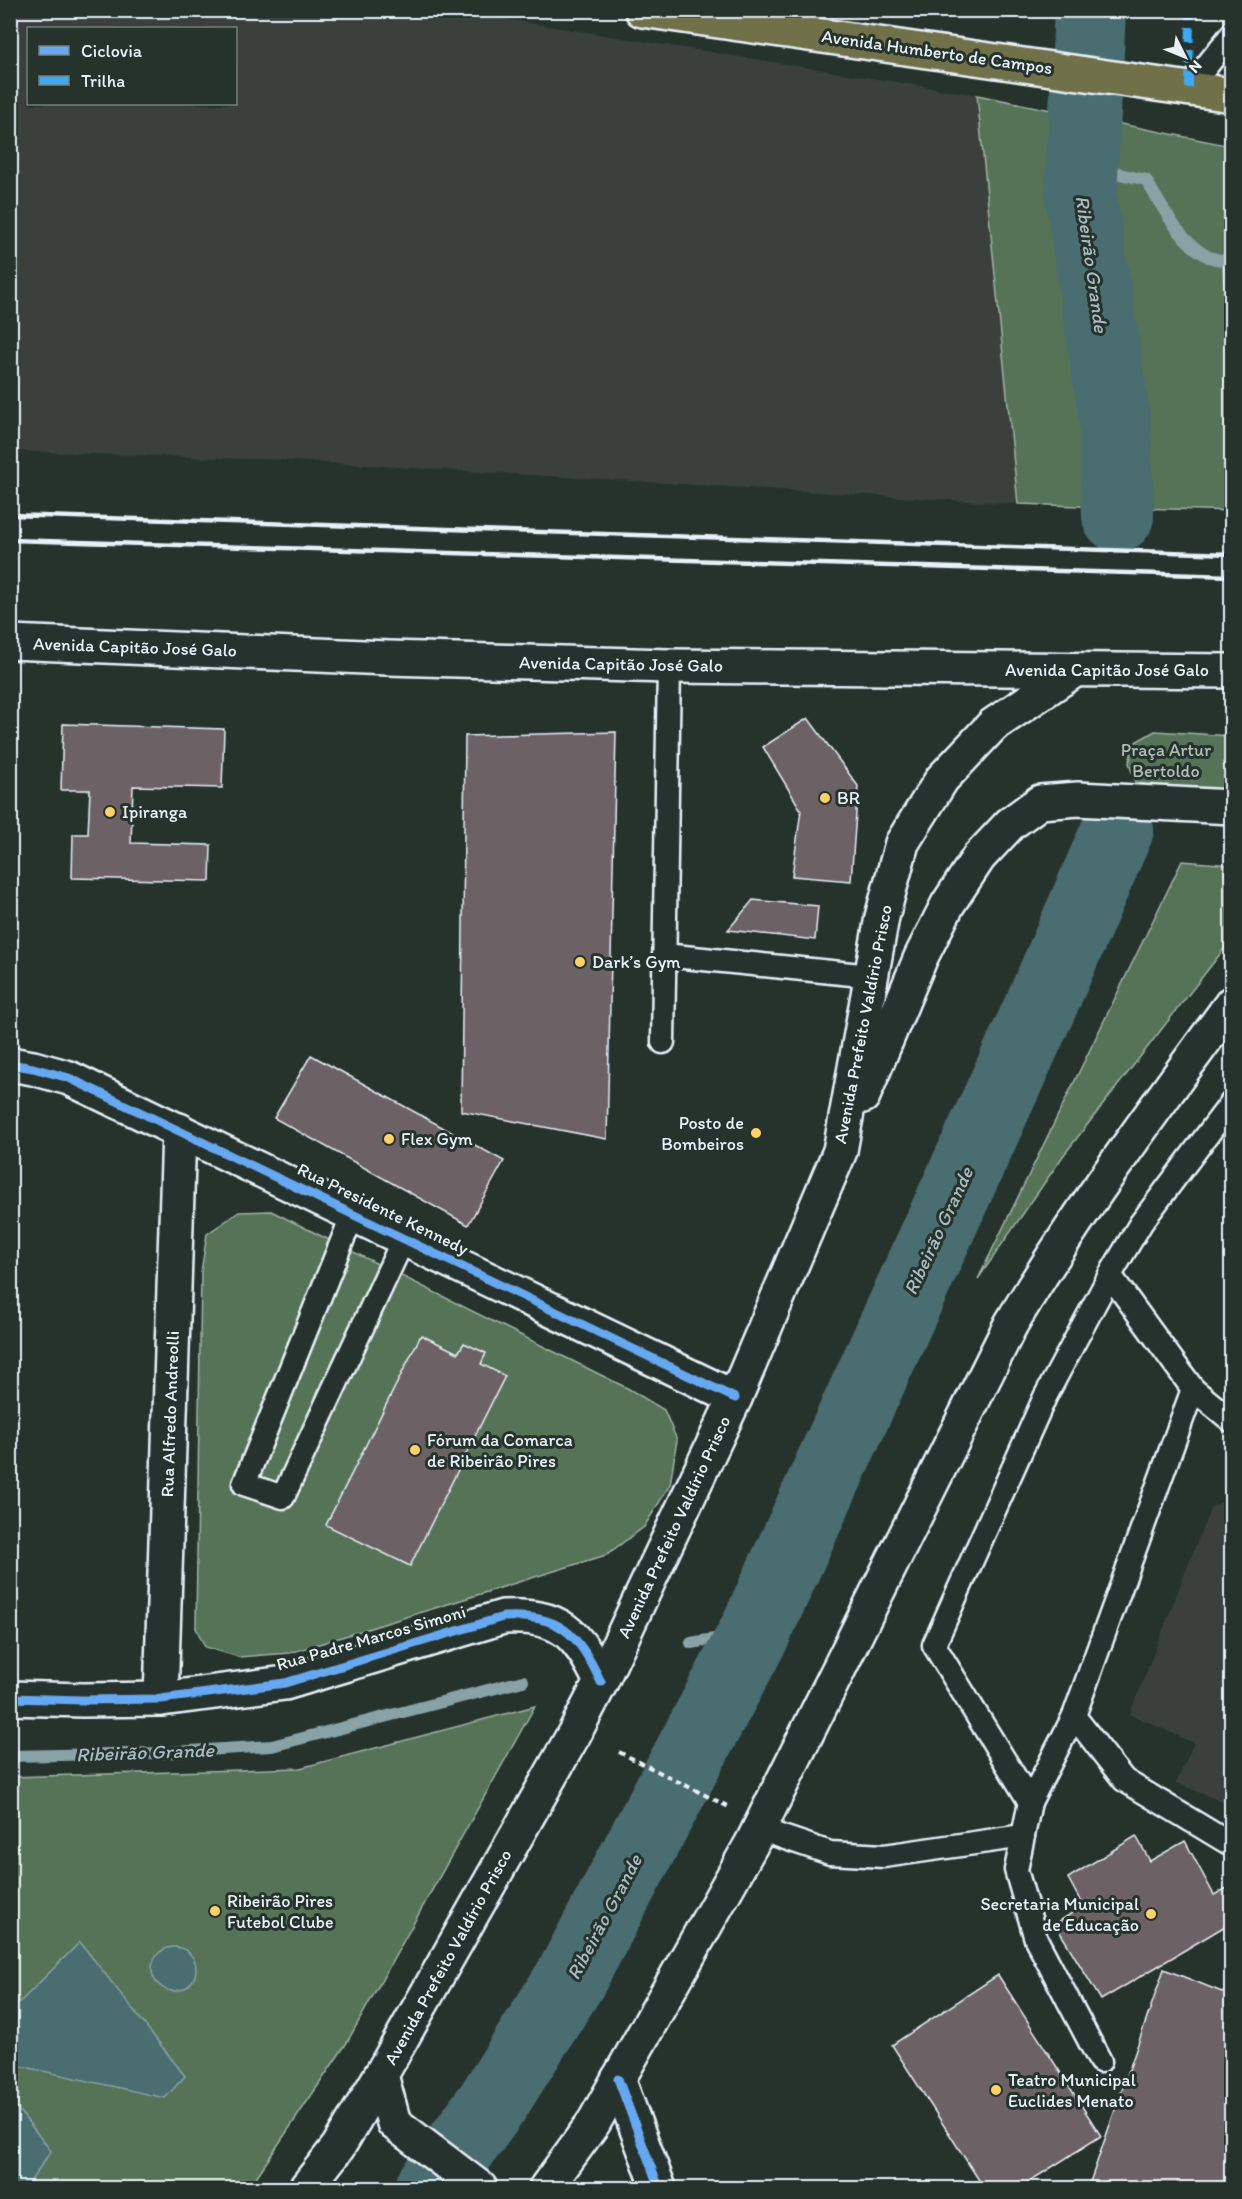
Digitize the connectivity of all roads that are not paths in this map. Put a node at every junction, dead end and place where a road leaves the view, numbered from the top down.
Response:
1 (642, 10) edge
2 (1232, 34) edge
3 (1189, 88) junction
4 (1232, 95) edge
5 (10, 642) edge
6 (669, 666) junction
7 (1075, 670) junction
8 (1232, 670) edge
9 (1232, 807) edge
10 (664, 955) junction
11 (871, 976) junction
12 (1232, 1003) edge
13 (663, 1042) dead end
14 (10, 1064) edge
15 (1232, 1102) edge
16 (178, 1130) junction
17 (840, 1151) junction
18 (354, 1214) junction
19 (404, 1238) junction
20 (1110, 1275) junction
21 (1193, 1389) junction
22 (735, 1398) junction
23 (1232, 1421) edge
24 (601, 1682) junction
25 (10, 1698) edge
26 (161, 1699) junction
27 (1074, 1716) junction
28 (1030, 1802) junction
29 (759, 1830) junction
30 (1023, 1836) junction
31 (1232, 1845) edge
32 (1100, 2061) dead end
33 (381, 2075) junction
34 (618, 2079) junction
35 (306, 2188) edge
36 (480, 2188) edge
37 (546, 2188) edge
38 (659, 2188) edge

1 - 3 highway, Avenida Humberto de Campos
2 - 3 lane
3 - 4 highway, Avenida Humberto de Campos
5 - 6 main road, Avenida Capitão José Galo
6 - 7 main road, Avenida Capitão José Galo
6 - 10 lane
7 - 8 main road, Avenida Capitão José Galo
7 - 11 main road, Avenida Prefeito Valdírio Prisco
9 - 17 main road
10 - 11 lane
10 - 13 lane
11 - 17 main road, Avenida Prefeito Valdírio Prisco
12 - 29 main road
14 - 16 main road, Rua Presidente Kennedy
15 - 20 lane
16 - 18 main road, Rua Presidente Kennedy
16 - 26 main road, Rua Alfredo Andreolli
17 - 22 main road, Avenida Prefeito Valdírio Prisco
18 - 19 main road, Rua Presidente Kennedy
18 - 19 lane
19 - 22 main road, Rua Presidente Kennedy
20 - 21 lane
20 - 28 lane
21 - 23 lane
21 - 27 lane
22 - 24 main road, Avenida Prefeito Valdírio Prisco
24 - 26 main road, Rua Padre Marcos Simoni
24 - 33 main road, Avenida Prefeito Valdírio Prisco
25 - 26 main road, Rua Padre Marcos Simoni
27 - 28 lane
27 - 31 lane
28 - 30 lane
29 - 30 lane
29 - 34 main road
30 - 32 lane
33 - 35 main road, Avenida Prefeito Valdírio Prisco
33 - 36 main road
34 - 37 main road
34 - 38 main road

